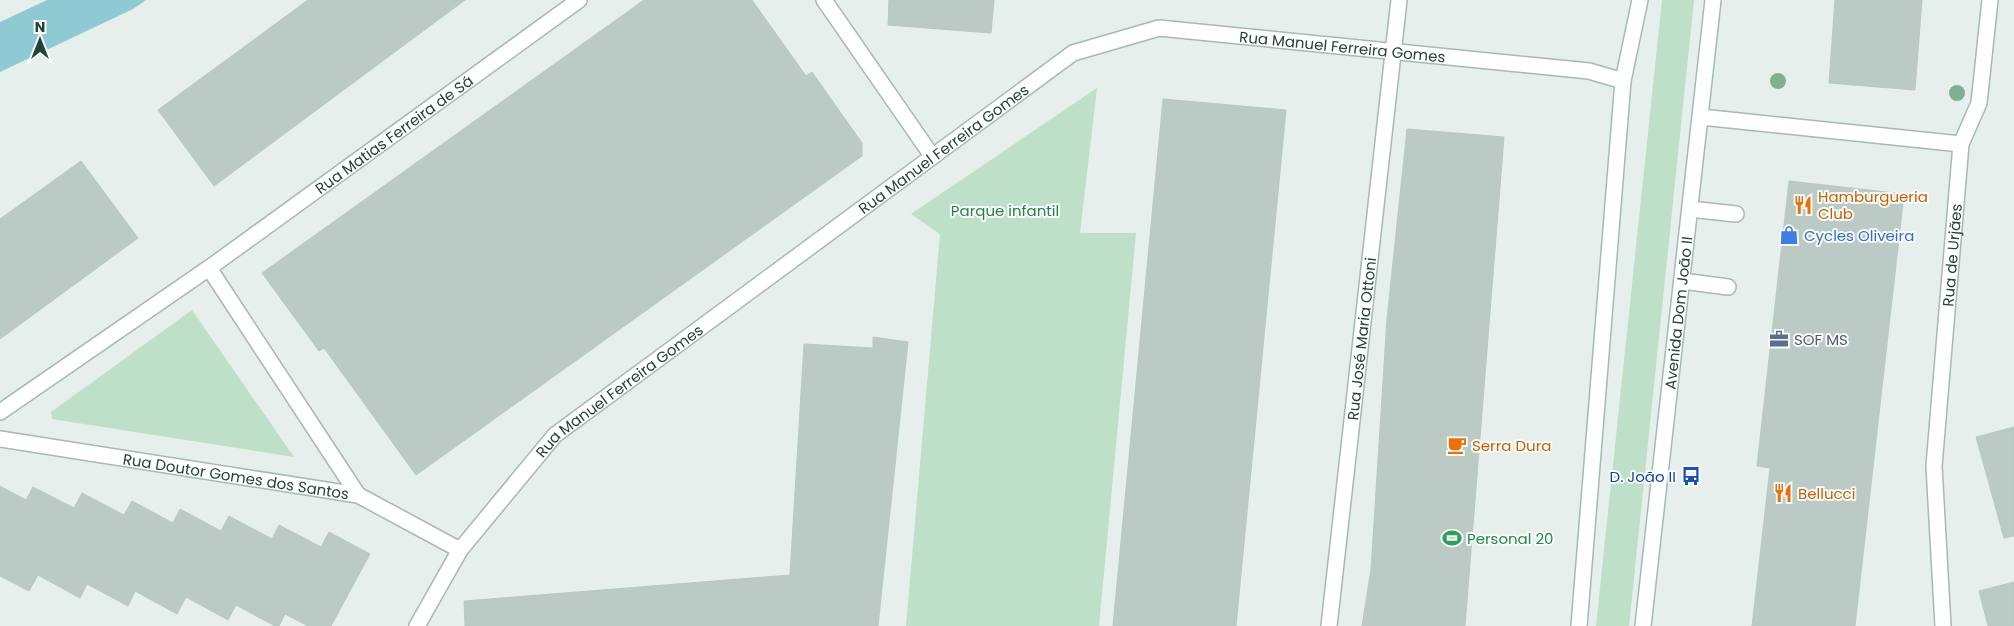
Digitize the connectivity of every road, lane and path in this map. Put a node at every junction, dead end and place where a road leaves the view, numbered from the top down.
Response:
1 (579, 0) edge
2 (824, 0) edge
3 (1399, 0) edge
4 (1640, 0) edge
5 (1713, 0) edge
6 (1990, 0) edge
7 (1393, 53) junction
8 (1624, 81) junction
9 (1701, 117) junction
10 (1961, 144) junction
11 (932, 156) junction
12 (1690, 209) junction
13 (1736, 214) dead end
14 (208, 268) junction
15 (1682, 281) junction
16 (1728, 287) dead end
17 (0, 412) edge
18 (0, 439) edge
19 (358, 495) junction
20 (460, 550) junction
21 (417, 626) edge
22 (1329, 626) edge
23 (1579, 626) edge
24 (1643, 626) edge
25 (1943, 626) edge

1 - 14 street, Rua Matias Ferreira de Sá
2 - 11 street
3 - 7 street
4 - 8 street
5 - 9 street, Avenida Dom João II
6 - 10 street, Rua de Urjães
7 - 8 street, Rua Manuel Ferreira Gomes
7 - 11 street, Rua Manuel Ferreira Gomes
7 - 22 street, Rua José Maria Ottoni
8 - 23 street
9 - 10 street
9 - 12 street, Avenida Dom João II
10 - 25 street, Rua de Urjães
11 - 20 street, Rua Manuel Ferreira Gomes
12 - 13 street
12 - 15 street, Avenida Dom João II
14 - 17 street, Rua Matias Ferreira de Sá
14 - 19 street
15 - 16 street
15 - 24 street, Avenida Dom João II
18 - 19 street, Rua Doutor Gomes dos Santos
19 - 20 street, Rua Doutor Gomes dos Santos
20 - 21 street, Rua Manuel Ferreira Gomes

